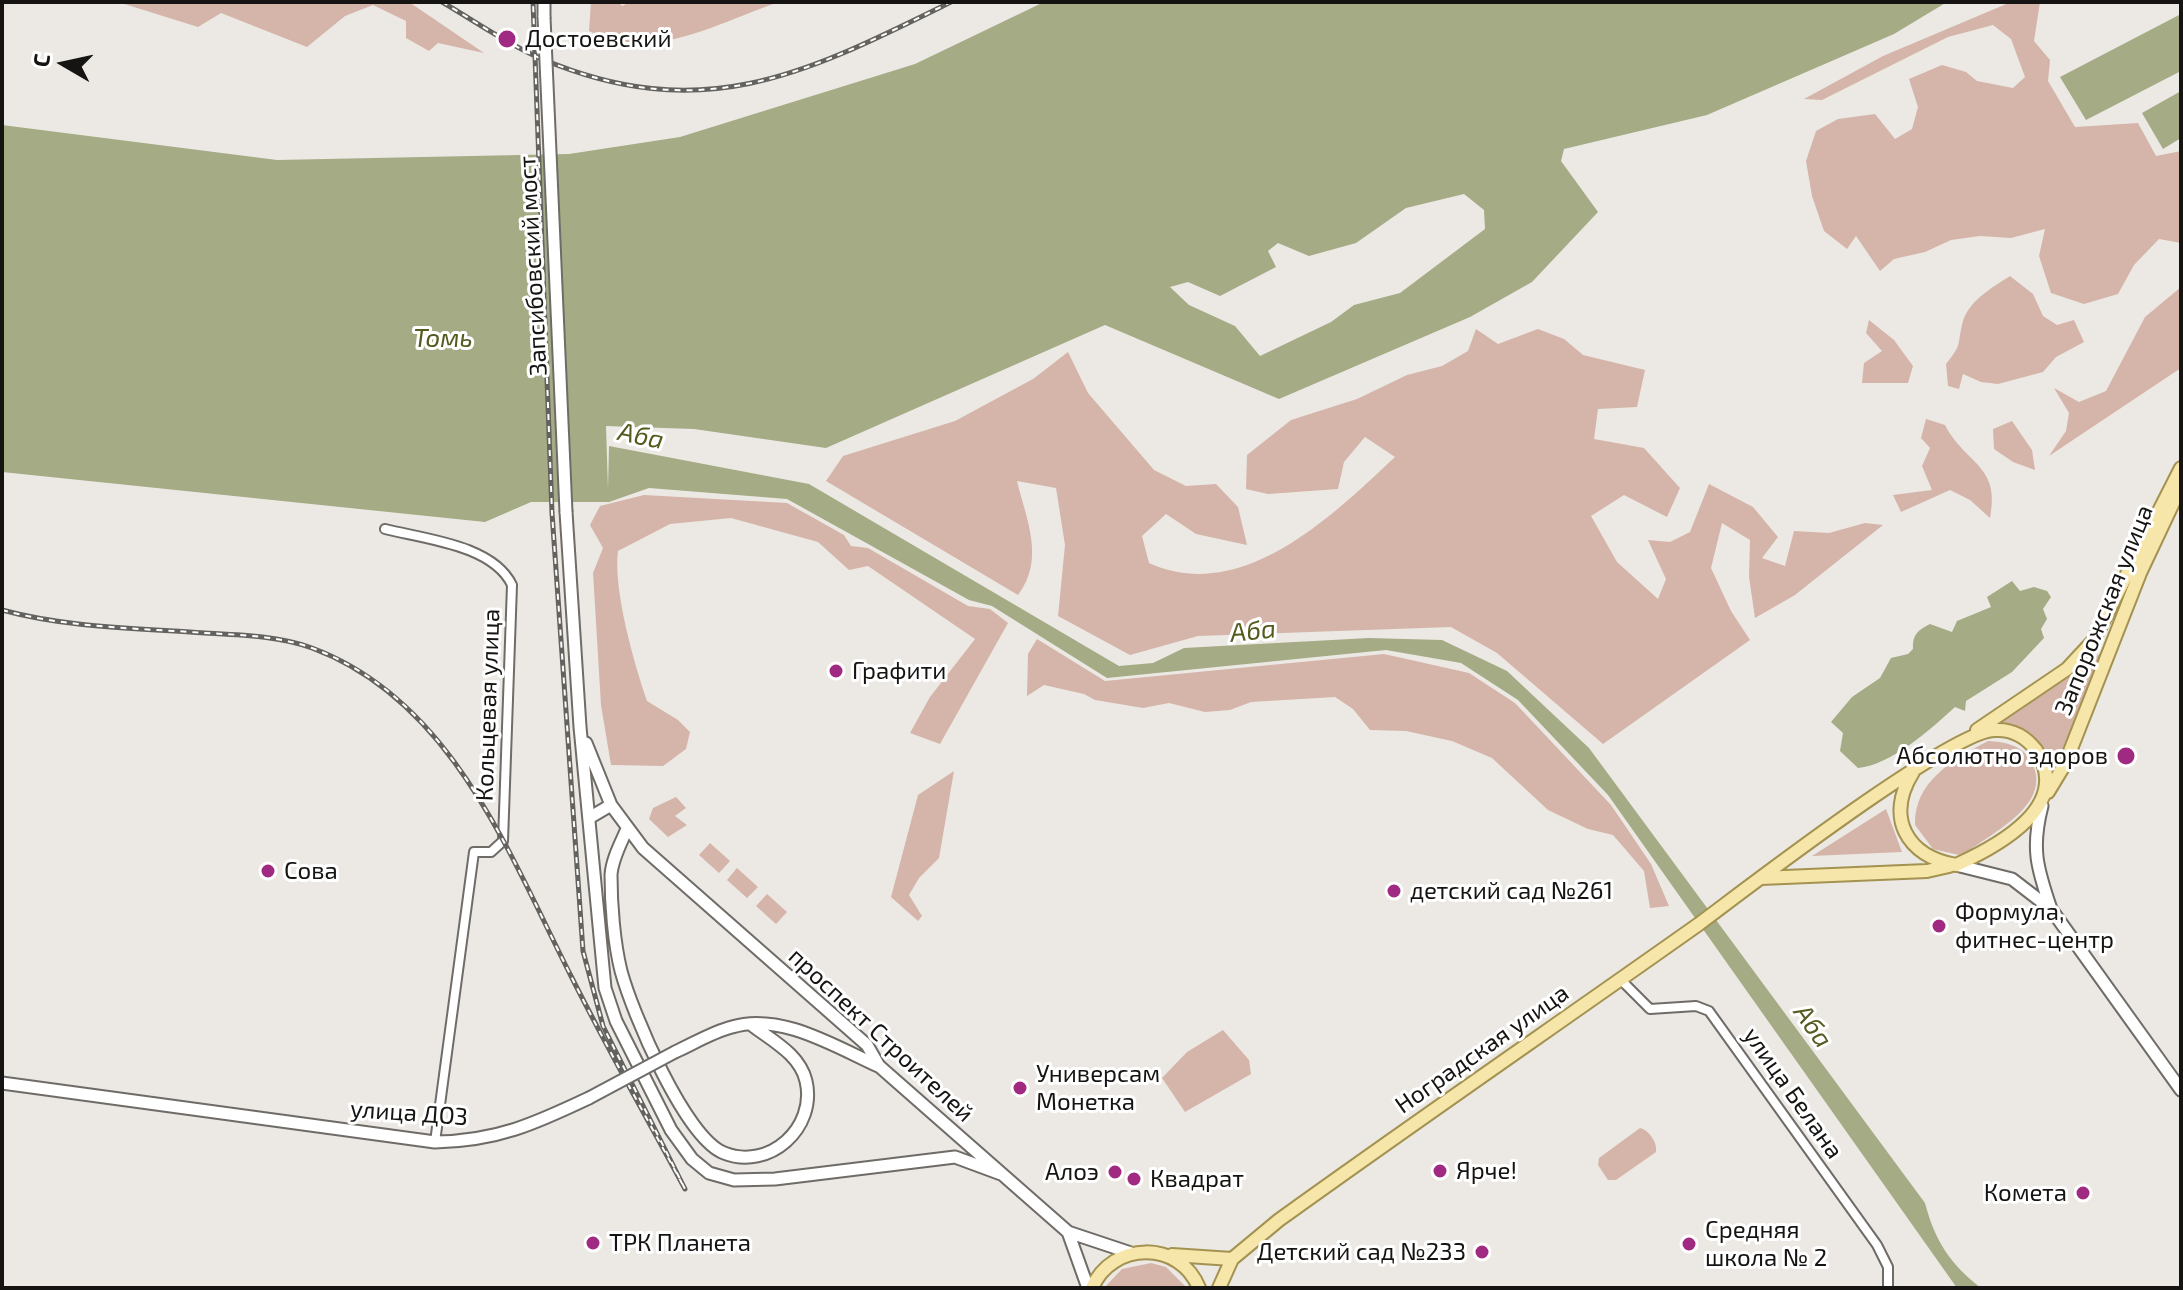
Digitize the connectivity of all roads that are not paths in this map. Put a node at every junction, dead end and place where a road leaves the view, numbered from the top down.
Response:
1 (544, 2) edge
2 (2181, 468) edge
3 (2181, 486) edge
4 (385, 529) dead end
5 (580, 727) junction
6 (1968, 736) junction
7 (1913, 772) junction
8 (2044, 800) junction
9 (611, 805) junction
10 (589, 818) junction
11 (627, 829) junction
12 (1956, 865) junction
13 (1761, 878) junction
14 (2051, 909) junction
15 (1620, 979) junction
16 (753, 1026) junction
17 (879, 1066) junction
18 (2, 1083) edge
19 (2181, 1090) edge
20 (435, 1142) junction
21 (1001, 1174) junction
22 (1068, 1232) junction
23 (1131, 1253) junction
24 (1168, 1255) junction
25 (1232, 1259) junction
26 (1090, 1288) edge
27 (1199, 1288) edge
28 (1219, 1288) edge
29 (1888, 1288) edge

1 - 5 main road, Запсибовский мост, bridge
2 - 6 main road, Запорожская улица
3 - 8 main road, Запорожская улица
4 - 20 street, Кольцевая улица
5 - 9 main road, проспект Строителей
5 - 10 main road, Запсибовский мост
6 - 7 main road
6 - 8 main road
7 - 12 main road
7 - 13 main road, Ноградская улица
8 - 12 main road
8 - 14 main road
9 - 10 main road
9 - 11 main road, проспект Строителей
10 - 21 main road, Запсибовский мост
11 - 16 main road
11 - 17 main road, проспект Строителей
12 - 13 main road
12 - 14 main road
13 - 15 main road, Ноградская улица
14 - 19 main road
15 - 25 main road, Ноградская улица
15 - 29 street, улица Белана
16 - 17 main road, улица ДОЗ
16 - 20 main road, улица ДОЗ, bridge
17 - 21 main road, проспект Строителей
18 - 20 main road, улица ДОЗ
21 - 22 main road, проспект Строителей
22 - 23 main road
22 - 26 main road
23 - 24 main road
23 - 26 main road
24 - 25 main road
24 - 27 main road
25 - 28 main road

